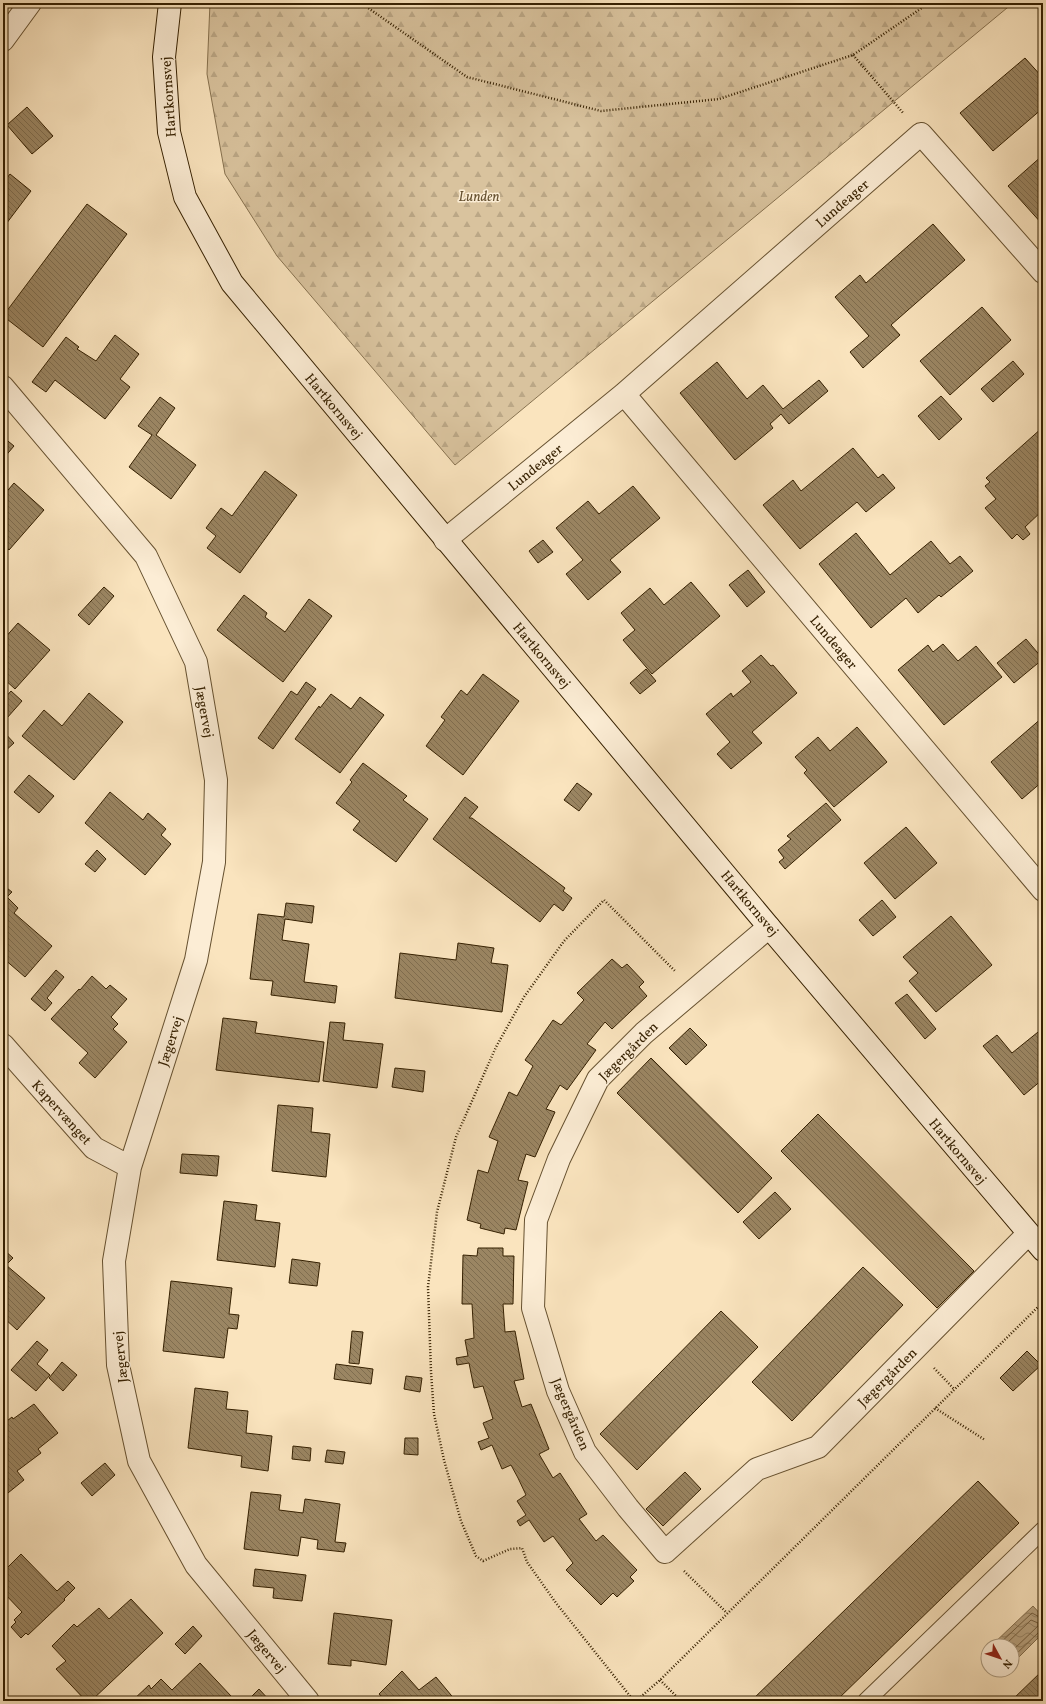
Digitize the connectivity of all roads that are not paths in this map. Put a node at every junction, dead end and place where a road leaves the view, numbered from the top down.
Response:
1 (30, 3) edge
2 (170, 3) edge
3 (3, 40) edge
4 (1043, 272) edge
5 (3, 387) edge
6 (624, 394) junction
7 (445, 540) junction
8 (1043, 890) edge
9 (769, 927) junction
10 (3, 1045) edge
11 (130, 1167) junction
12 (1028, 1234) junction
13 (1043, 1250) edge
14 (1043, 1530) edge
15 (308, 1701) edge
16 (866, 1701) edge

1 - 3 street
2 - 7 street, Hartkornsvej
4 - 6 street, Lundeager
5 - 11 street, Jægervej
6 - 7 street, Lundeager
6 - 8 street, Lundeager
7 - 9 street, Hartkornsvej
9 - 12 street, Hartkornsvej
9 - 12 street, Jægergården
10 - 11 street, Kapervænget
11 - 15 street, Jægervej
12 - 13 street, Hartkornsvej
14 - 16 lane

